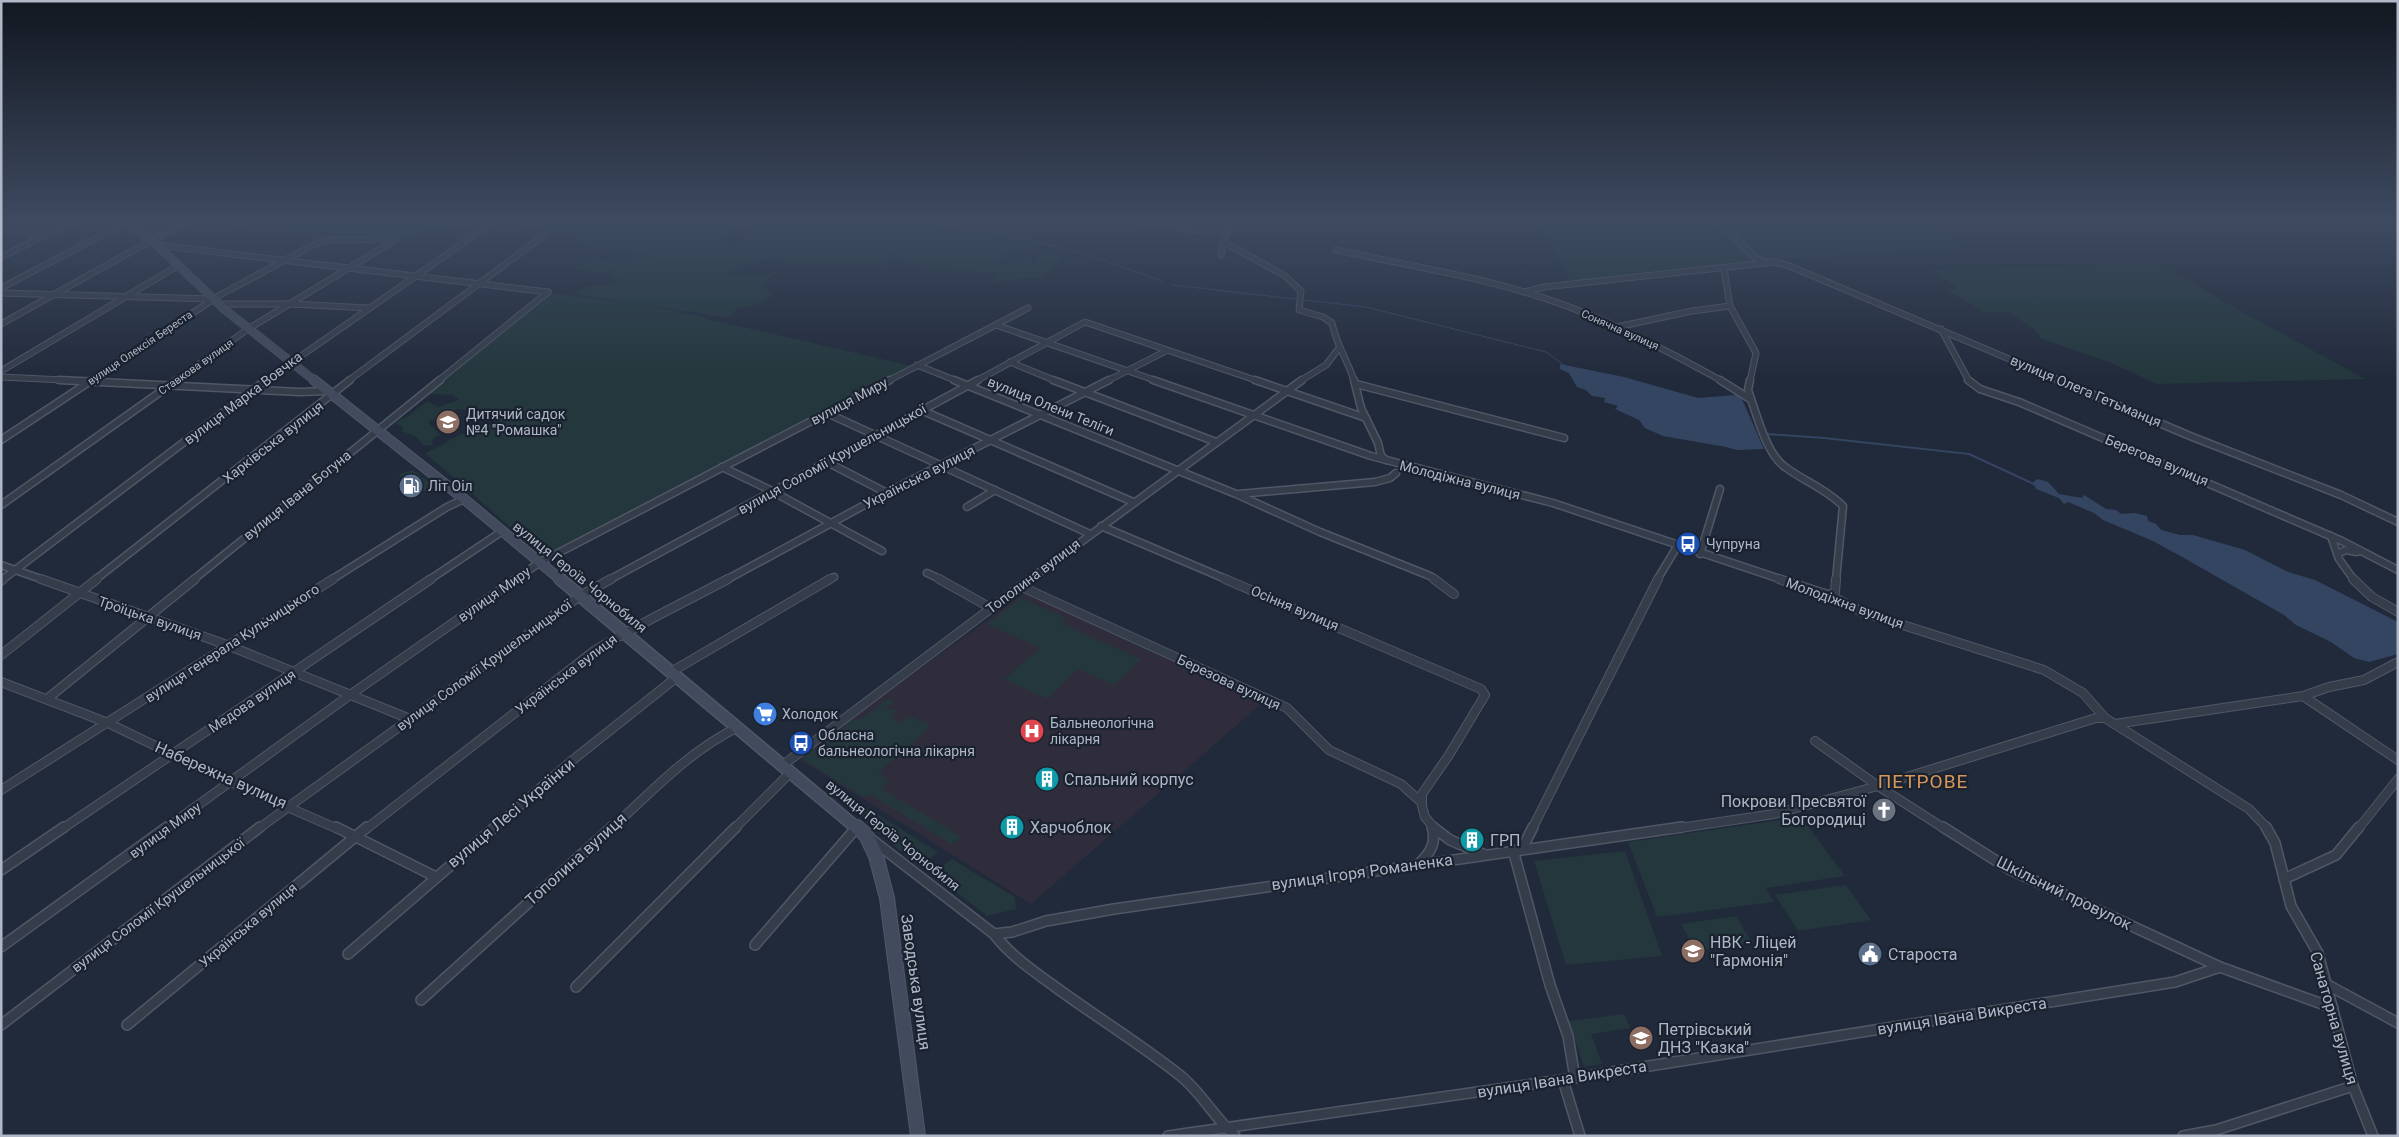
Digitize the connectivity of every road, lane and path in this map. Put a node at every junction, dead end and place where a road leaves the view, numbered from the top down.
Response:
1 (27, 274) edge
2 (94, 274) edge
3 (164, 274) edge
4 (188, 274) edge
5 (261, 274) edge
6 (341, 274) edge
7 (396, 274) edge
8 (416, 274) edge
9 (492, 274) edge
10 (1283, 274) edge
11 (1444, 274) edge
12 (1673, 274) edge
13 (1725, 274) edge
14 (1809, 274) edge
15 (413, 276) junction
16 (479, 284) junction
17 (1, 288) edge
18 (1524, 292) junction
19 (1, 293) edge
20 (53, 295) junction
21 (125, 298) junction
22 (216, 301) junction
23 (291, 304) junction
24 (1730, 306) junction
25 (369, 308) junction
26 (1028, 308) dead end
27 (1, 324) edge
28 (996, 325) junction
29 (1616, 327) junction
30 (248, 329) junction
31 (1941, 329) junction
32 (1047, 342) junction
33 (1339, 348) junction
34 (1166, 351) junction
35 (290, 362) junction
36 (1010, 362) junction
37 (917, 365) junction
38 (1, 371) edge
39 (1125, 371) junction
40 (1, 377) edge
41 (91, 381) junction
42 (1356, 384) junction
43 (966, 385) junction
44 (169, 386) junction
45 (253, 390) junction
46 (1287, 391) junction
47 (1082, 392) junction
48 (329, 393) junction
49 (1750, 399) junction
50 (921, 410) junction
51 (827, 413) junction
52 (1039, 415) junction
53 (1252, 416) junction
54 (1366, 418) junction
55 (376, 430) junction
56 (877, 434) junction
57 (1564, 438) dead end
58 (1, 440) edge
59 (992, 440) junction
60 (1216, 442) junction
61 (827, 462) junction
62 (1388, 462) junction
63 (943, 465) junction
64 (722, 467) junction
65 (1176, 470) junction
66 (1396, 473) dead end
67 (1720, 489) dead end
68 (995, 490) junction
69 (772, 492) junction
70 (887, 493) junction
71 (1236, 494) junction
72 (464, 499) junction
73 (1133, 502) junction
74 (1, 504) edge
75 (967, 507) dead end
76 (2398, 522) edge
77 (831, 523) junction
78 (1101, 526) junction
79 (502, 532) junction
80 (1090, 534) junction
81 (2331, 536) junction
82 (1678, 545) junction
83 (882, 552) dead end
84 (1700, 554) junction
85 (2337, 554) junction
86 (2367, 555) junction
87 (539, 563) junction
88 (1, 565) edge
89 (16, 570) junction
90 (2398, 570) edge
91 (927, 573) dead end
92 (834, 577) dead end
93 (1, 582) edge
94 (1020, 586) junction
95 (79, 593) junction
96 (1454, 594) dead end
97 (1829, 595) junction
98 (580, 596) junction
99 (991, 608) junction
100 (2398, 612) edge
101 (148, 617) junction
102 (624, 632) junction
103 (227, 645) junction
104 (1, 655) edge
105 (2398, 662) edge
106 (295, 672) junction
107 (674, 674) junction
108 (1, 682) edge
109 (350, 694) junction
110 (2303, 696) junction
111 (47, 699) junction
112 (2106, 718) junction
113 (410, 719) junction
114 (108, 723) junction
115 (2115, 724) junction
116 (738, 727) junction
117 (1815, 741) dead end
118 (173, 753) junction
119 (2398, 760) edge
120 (787, 768) junction
121 (2398, 779) edge
122 (230, 782) junction
123 (1878, 786) junction
124 (1, 790) edge
125 (1421, 802) junction
126 (289, 806) junction
127 (1431, 825) junction
128 (862, 831) junction
129 (354, 837) junction
130 (1518, 849) junction
131 (1485, 854) junction
132 (1419, 864) junction
133 (1, 870) edge
134 (436, 878) junction
135 (2284, 879) junction
136 (994, 934) junction
137 (755, 945) dead end
138 (1, 947) edge
139 (348, 954) dead end
140 (2220, 966) junction
141 (2326, 984) junction
142 (576, 987) dead end
143 (421, 1000) dead end
144 (2333, 1008) junction
145 (2398, 1023) edge
146 (1, 1025) edge
147 (127, 1025) dead end
148 (1575, 1078) junction
149 (1563, 1080) junction
150 (2353, 1086) junction
151 (1225, 1128) junction
152 (918, 1136) edge
153 (1168, 1136) edge
154 (1235, 1136) edge
155 (1580, 1136) edge
156 (2183, 1136) edge
157 (2373, 1136) edge

1 - 17 street
2 - 20 street
3 - 21 street
4 - 22 street, вулиця Героїв Чорнобиля
5 - 22 street, вулиця Олексія Береста
6 - 23 street, Ставкова вулиця
7 - 15 street
8 - 15 street, вулиця Марка Вовчка
9 - 16 street, Харківська вулиця
10 - 33 street
11 - 18 street, Сонячна вулиця
12 - 18 street
13 - 24 street
14 - 31 street, вулиця Олега Гетьманця
15 - 16 street
15 - 25 street, вулиця Марка Вовчка
16 - 48 street, Харківська вулиця
16 - 55 street, вулиця Івана Богуна
18 - 29 street, Сонячна вулиця
19 - 20 street
20 - 21 street
20 - 27 street
21 - 22 street
21 - 38 street
22 - 23 street
22 - 30 street, вулиця Героїв Чорнобиля
22 - 41 street, вулиця Олексія Береста
23 - 25 street
23 - 30 street, Ставкова вулиця
24 - 29 street
24 - 49 street
25 - 35 street, вулиця Марка Вовчка
26 - 28 street, вулиця Миру
28 - 32 street, Молодіжна вулиця
28 - 37 street, вулиця Миру
29 - 49 street, Сонячна вулиця
30 - 35 street, вулиця Героїв Чорнобиля
30 - 44 street, Ставкова вулиця
31 - 76 street, вулиця Олега Гетьманця
31 - 81 street, Берегова вулиця
32 - 34 street, вулиця Соломії Крушельницької
32 - 36 street, вулиця Соломії Крушельницької
32 - 39 street, Молодіжна вулиця
33 - 42 street
33 - 46 street, Тополина вулиця
34 - 39 street, Українська вулиця
34 - 46 street
35 - 45 street, вулиця Марка Вовчка
35 - 48 street, вулиця Героїв Чорнобиля
36 - 43 street, вулиця Соломії Крушельницької
36 - 47 street
37 - 43 street, вулиця Олени Теліги
37 - 51 street, вулиця Миру
39 - 47 street, Українська вулиця
39 - 53 street, Молодіжна вулиця
40 - 41 street
41 - 44 street
41 - 58 street, вулиця Олексія Береста
42 - 54 street
42 - 57 street
43 - 50 street, вулиця Соломії Крушельницької
43 - 52 street, вулиця Олени Теліги
44 - 45 street
44 - 74 street, Ставкова вулиця
45 - 48 street
45 - 89 street, вулиця Марка Вовчка
46 - 53 street, Тополина вулиця
46 - 54 street
47 - 52 street, Українська вулиця
47 - 60 street
48 - 55 street, вулиця Героїв Чорнобиля
48 - 95 street, Харківська вулиця
49 - 97 street
50 - 56 street, вулиця Соломії Крушельницької
50 - 59 street
51 - 56 street
51 - 64 street, вулиця Миру
52 - 59 street, Українська вулиця
52 - 65 street, вулиця Олени Теліги
53 - 60 street, Тополина вулиця
53 - 62 street, Молодіжна вулиця
54 - 62 street
55 - 72 street, вулиця Героїв Чорнобиля
55 - 101 street, вулиця Івана Богуна
56 - 61 street, вулиця Соломії Крушельницької
56 - 63 street
59 - 63 street, Українська вулиця
59 - 73 street
60 - 65 street, Тополина вулиця
61 - 69 street, вулиця Соломії Крушельницької
61 - 70 street
62 - 82 street, Молодіжна вулиця
63 - 68 street
63 - 70 street, Українська вулиця
64 - 69 street
64 - 87 street, вулиця Миру
65 - 71 street
65 - 73 street, Тополина вулиця
66 - 71 street
67 - 84 street
68 - 75 street
68 - 80 street
69 - 77 street
69 - 98 street, вулиця Соломії Крушельницької
70 - 77 street, Українська вулиця
71 - 96 street
72 - 79 street, вулиця Героїв Чорнобиля
72 - 103 street, вулиця генерала Кульчицького
73 - 78 street, Тополина вулиця
77 - 83 street
77 - 102 street, Українська вулиця
78 - 80 street, Тополина вулиця
78 - 125 street, Осіння вулиця
79 - 87 street, вулиця Героїв Чорнобиля
79 - 106 street, Медова вулиця
80 - 94 street, Тополина вулиця
81 - 85 street
81 - 86 street, Берегова вулиця
82 - 84 street, Молодіжна вулиця
82 - 130 street
84 - 97 street, Молодіжна вулиця
85 - 86 street
85 - 100 street
86 - 90 street, Берегова вулиця
87 - 98 street, вулиця Героїв Чорнобиля
87 - 109 street, вулиця Миру
88 - 89 street, Троїцька вулиця
89 - 93 street, вулиця Марка Вовчка
89 - 95 street, Троїцька вулиця
91 - 99 street
92 - 107 street, вулиця Лесі Українки
94 - 99 street, Тополина вулиця
94 - 125 street, Березова вулиця
95 - 101 street, Троїцька вулиця
95 - 104 street, Харківська вулиця
97 - 112 street, Молодіжна вулиця
98 - 102 street, вулиця Героїв Чорнобиля
98 - 113 street, вулиця Соломії Крушельницької
99 - 120 street, Тополина вулиця
101 - 103 street, Троїцька вулиця
101 - 111 street, вулиця Івана Богуна
102 - 107 street, вулиця Героїв Чорнобиля
102 - 129 street, Українська вулиця
103 - 106 street, Троїцька вулиця
103 - 114 street, вулиця генерала Кульчицького
105 - 110 street
106 - 109 street, Троїцька вулиця
106 - 118 street, Медова вулиця
107 - 116 street, вулиця Героїв Чорнобиля
107 - 134 street, вулиця Лесі Українки
108 - 111 street, Набережна вулиця
109 - 113 street, Троїцька вулиця
109 - 122 street, вулиця Миру
110 - 115 street
110 - 119 street
111 - 114 street, Набережна вулиця
112 - 115 street, Молодіжна вулиця
112 - 123 street, вулиця Ігоря Романенка
113 - 126 street, вулиця Соломії Крушельницької
114 - 118 street, Набережна вулиця
114 - 124 street, вулиця генерала Кульчицького
115 - 135 street, Молодіжна вулиця
116 - 120 street, вулиця Героїв Чорнобиля
116 - 143 street, Тополина вулиця
117 - 123 street, Шкільний провулок
118 - 122 street, Набережна вулиця
118 - 133 street, Медова вулиця
120 - 128 street, вулиця Героїв Чорнобиля
120 - 142 street, Тополина вулиця
121 - 135 street
122 - 126 street, Набережна вулиця
122 - 138 street, вулиця Миру
123 - 130 street, вулиця Ігоря Романенка
123 - 140 street, Шкільний провулок
125 - 127 street
126 - 129 street, Набережна вулиця
126 - 146 street, вулиця Соломії Крушельницької
127 - 131 street
127 - 132 street
128 - 136 street, вулиця Героїв Чорнобиля
128 - 137 street
128 - 152 street, Заводська вулиця
129 - 134 street, Набережна вулиця
129 - 147 street, Українська вулиця
130 - 131 street, вулиця Ігоря Романенка
130 - 148 street
131 - 132 street, вулиця Ігоря Романенка
132 - 136 street, вулиця Ігоря Романенка
134 - 139 street, вулиця Лесі Українки
135 - 141 street, Санаторна вулиця
136 - 151 street, вулиця Героїв Чорнобиля
140 - 144 street, Шкільний провулок
140 - 148 street, вулиця Івана Викреста
141 - 144 street, Санаторна вулиця
141 - 145 street
144 - 150 street, Санаторна вулиця
148 - 149 street, вулиця Івана Викреста
149 - 151 street, вулиця Івана Викреста
149 - 155 street
150 - 156 street
150 - 157 street, Санаторна вулиця
151 - 153 street, вулиця Івана Викреста
151 - 154 street, вулиця Героїв Чорнобиля

